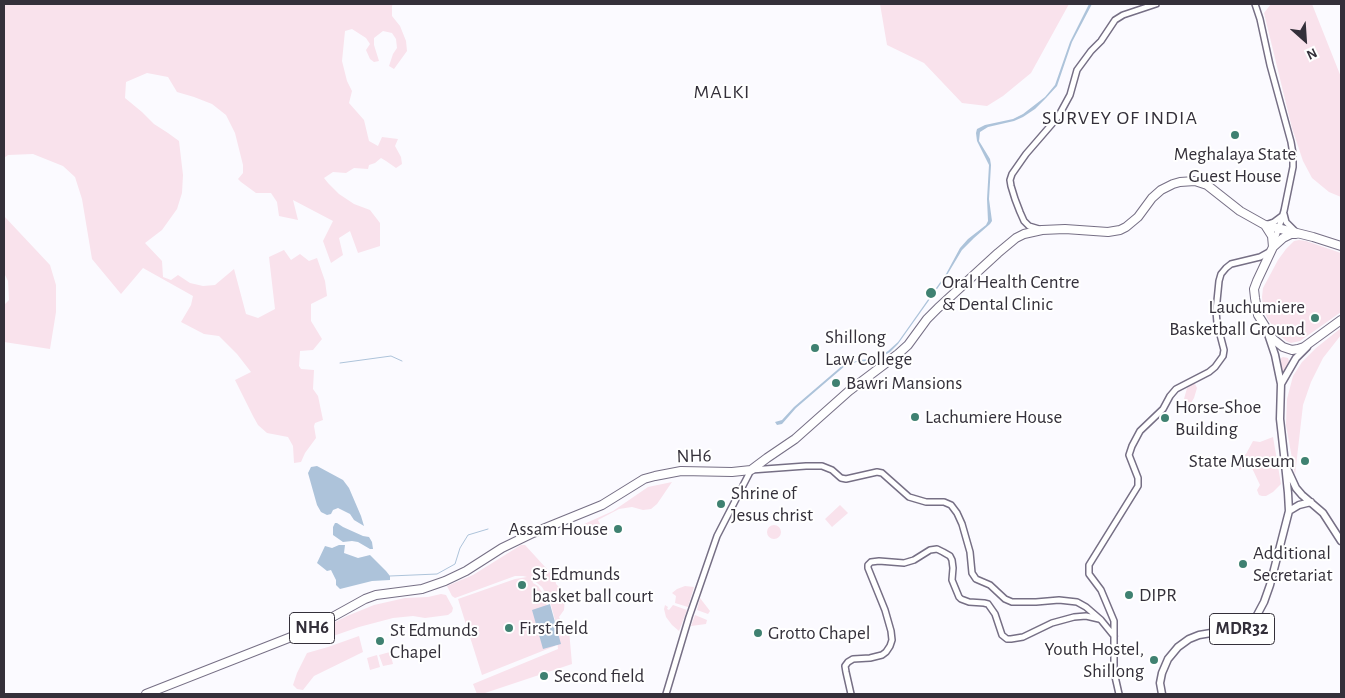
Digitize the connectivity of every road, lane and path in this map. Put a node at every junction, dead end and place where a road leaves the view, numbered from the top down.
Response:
1 (1156, 4) edge
2 (1257, 5) edge
3 (1284, 211) junction
4 (1265, 225) junction
5 (1279, 229) junction
6 (1042, 230) junction
7 (1301, 234) junction
8 (1341, 246) edge
9 (1272, 248) junction
10 (1341, 320) edge
11 (1264, 327) junction
12 (1316, 338) junction
13 (1281, 384) junction
14 (1285, 464) junction
15 (751, 470) junction
16 (1311, 502) junction
17 (1288, 511) junction
18 (1341, 540) edge
19 (1101, 620) junction
20 (1114, 636) junction
21 (146, 694) edge
22 (666, 694) edge
23 (851, 694) edge
24 (1119, 694) edge
25 (1162, 694) edge

1 - 6 street
2 - 3 street
3 - 4 street
3 - 5 street
3 - 7 street
4 - 5 highway
4 - 6 highway
4 - 9 highway
5 - 7 highway
5 - 9 street
6 - 15 highway
7 - 8 highway
7 - 9 highway
9 - 11 highway
9 - 20 street
10 - 12 highway
11 - 12 highway
11 - 13 main road, MDR32
12 - 13 main road, MDR32
13 - 14 main road, MDR32
14 - 16 main road
14 - 17 main road, MDR32
15 - 19 street
15 - 21 highway, NH6 / NH6
15 - 22 street
16 - 17 main road
16 - 18 main road
17 - 25 main road, MDR32
19 - 20 street
19 - 23 street
20 - 24 street

